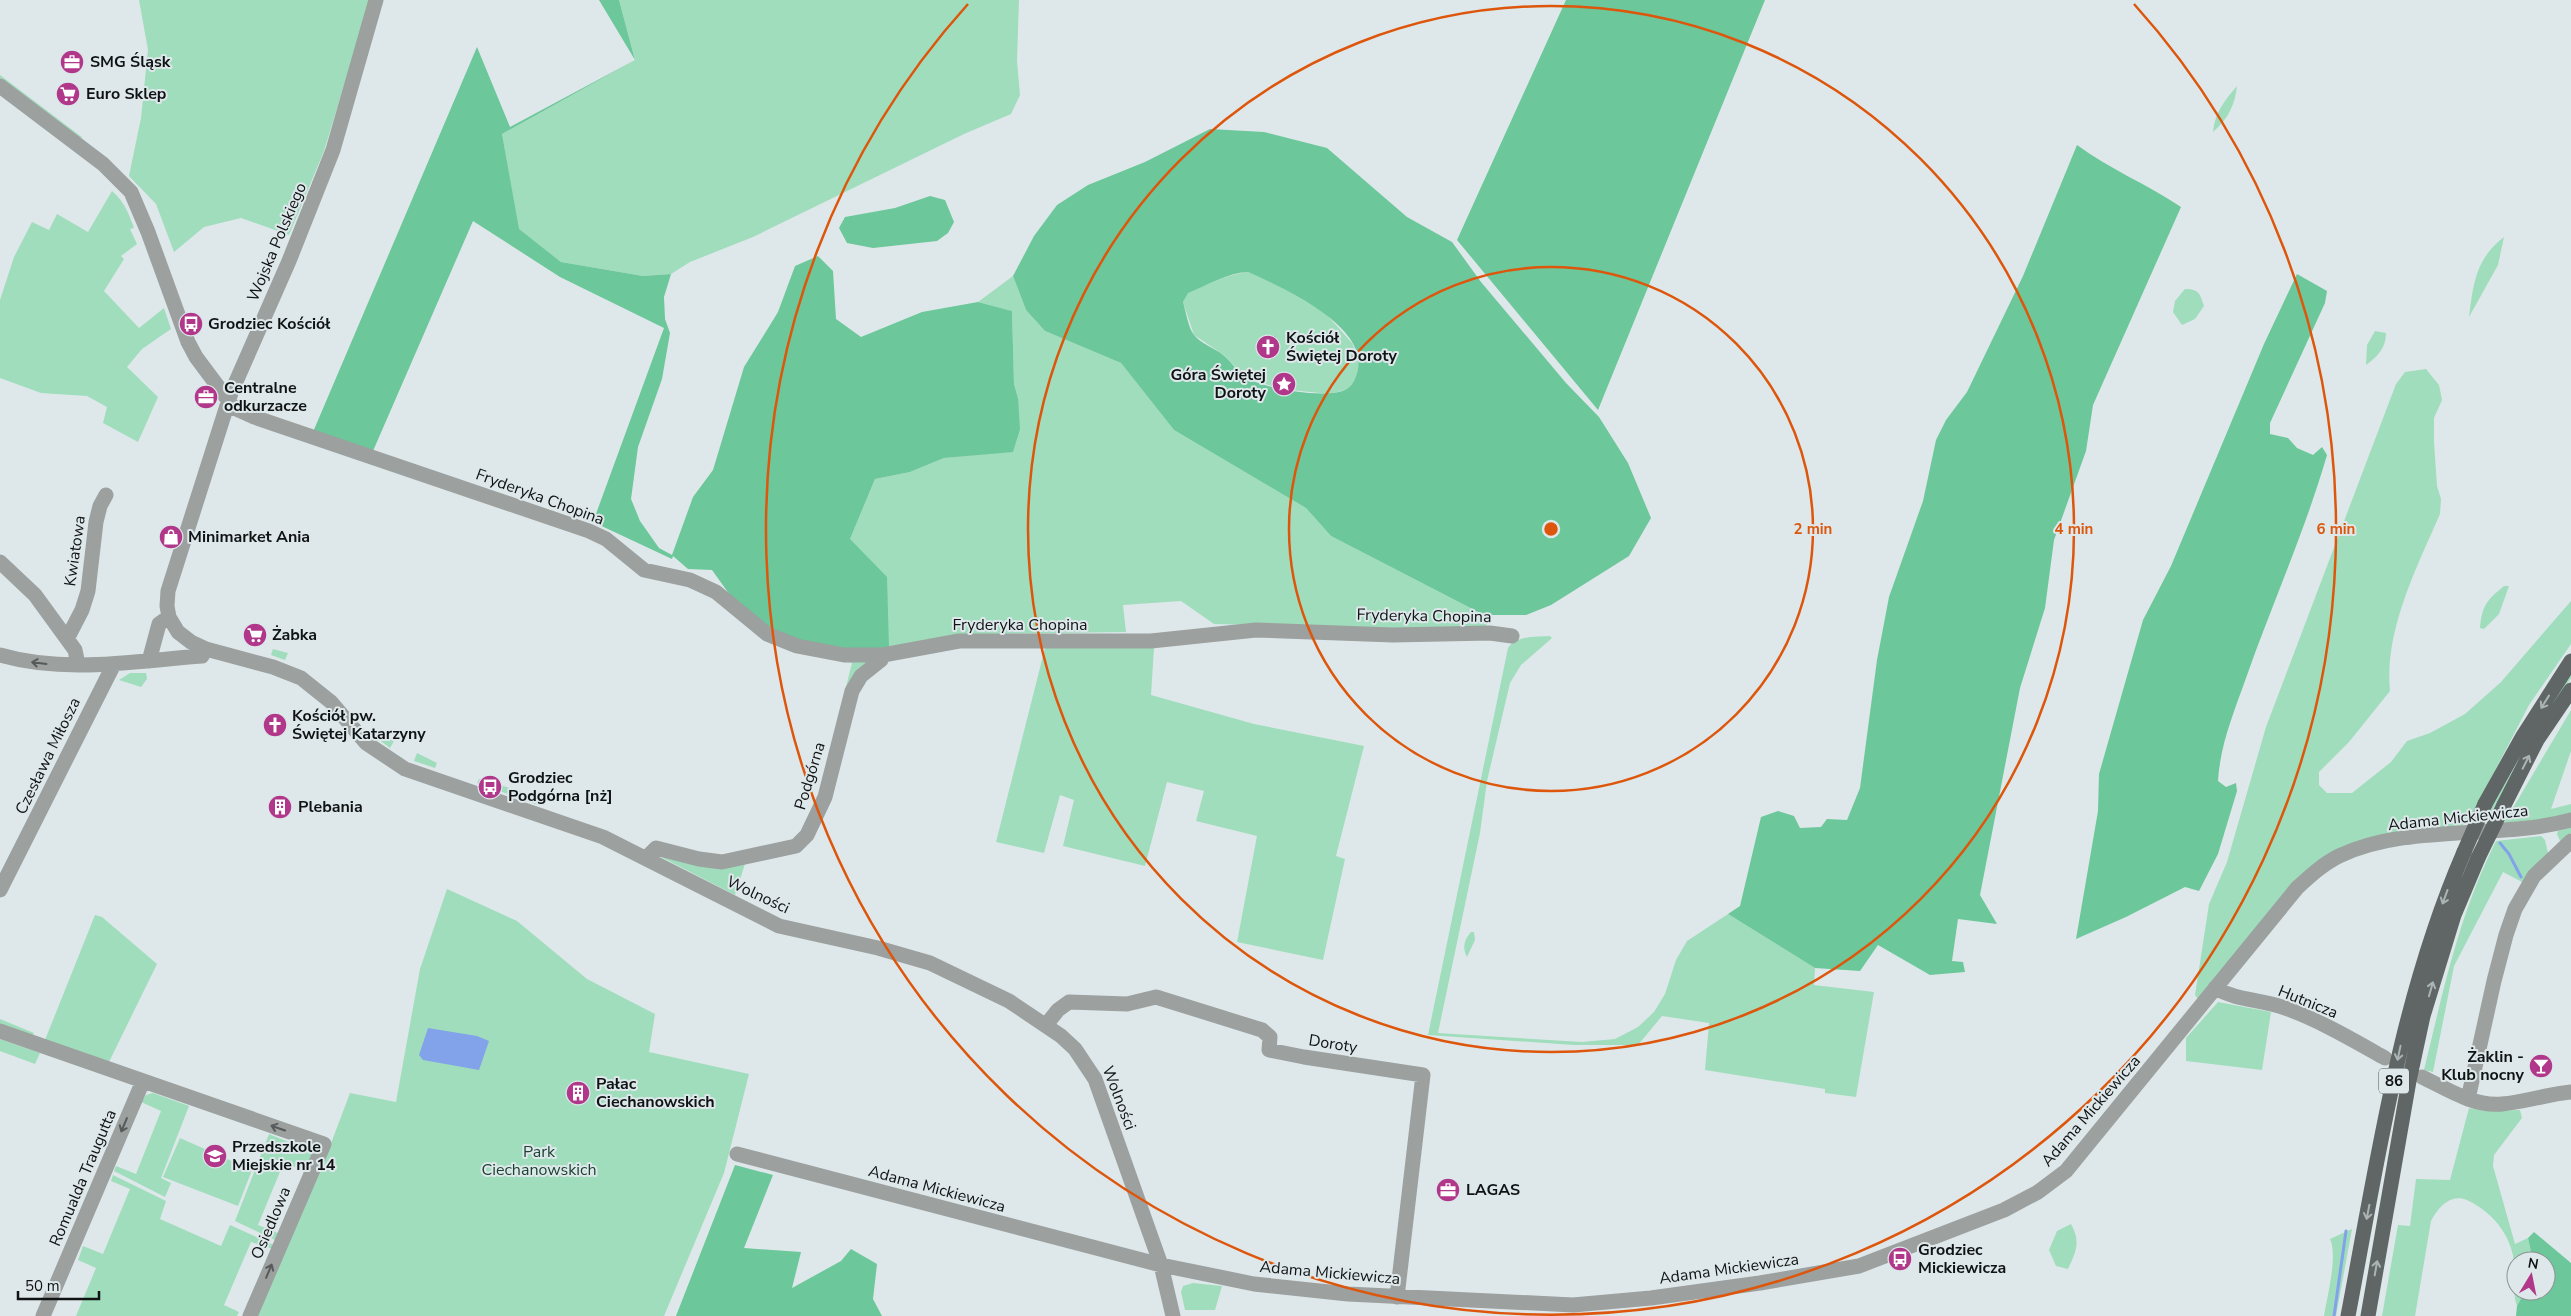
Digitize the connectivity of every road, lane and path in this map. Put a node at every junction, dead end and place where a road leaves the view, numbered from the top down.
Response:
1 (376, 0) edge
2 (0, 86) edge
3 (228, 400) junction
4 (106, 495) dead end
5 (0, 562) edge
6 (169, 617) junction
7 (1512, 636) dead end
8 (67, 639) junction
9 (206, 649) junction
10 (0, 654) edge
11 (883, 655) junction
12 (149, 661) junction
13 (2571, 661) edge
14 (78, 664) junction
15 (114, 664) junction
16 (2571, 690) edge
17 (2571, 820) edge
18 (2548, 826) junction
19 (2566, 845) edge
20 (646, 858) junction
21 (0, 890) edge
22 (2215, 988) junction
23 (1046, 1025) junction
24 (0, 1030) edge
25 (2385, 1058) dead end
26 (2422, 1077) dead end
27 (143, 1081) junction
28 (2571, 1092) edge
29 (2468, 1099) junction
30 (737, 1154) dead end
31 (1161, 1265) junction
32 (1397, 1297) junction
33 (43, 1316) edge
34 (250, 1316) edge
35 (1173, 1316) edge
36 (2348, 1316) edge
37 (2368, 1316) edge

1 - 3 street, Wojska Polskiego
2 - 3 street, Fryderyka Chopina
3 - 6 street, Wojska Polskiego
3 - 11 street, Fryderyka Chopina
4 - 8 street, Kwiatowa
5 - 8 street
6 - 9 street, Wolności
6 - 12 street
7 - 11 street, Fryderyka Chopina
8 - 14 street
9 - 12 street
9 - 20 street, Wolności
14 -> 10 street
11 - 20 street, Podgórna
12 - 15 street
13 -> 36 main road, 86, bridge
14 - 15 street
15 - 21 street, Czesława Miłosza
37 -> 16 main road, 86, bridge
17 - 18 street, Adama Mickiewicza
18 - 19 street
18 - 22 street, Adama Mickiewicza
19 - 29 street
20 - 23 street, Wolności
22 - 25 street, Hutnicza
22 - 32 street, Adama Mickiewicza
23 - 31 street, Wolności
23 - 32 street, Doroty
24 - 27 street
26 - 29 street
27 -> 33 street, Romualda Traugutta
34 -> 27 street, Osiedlowa
28 - 29 street
30 - 31 street, Adama Mickiewicza
31 - 32 street, Adama Mickiewicza
31 - 35 street, Wolności

